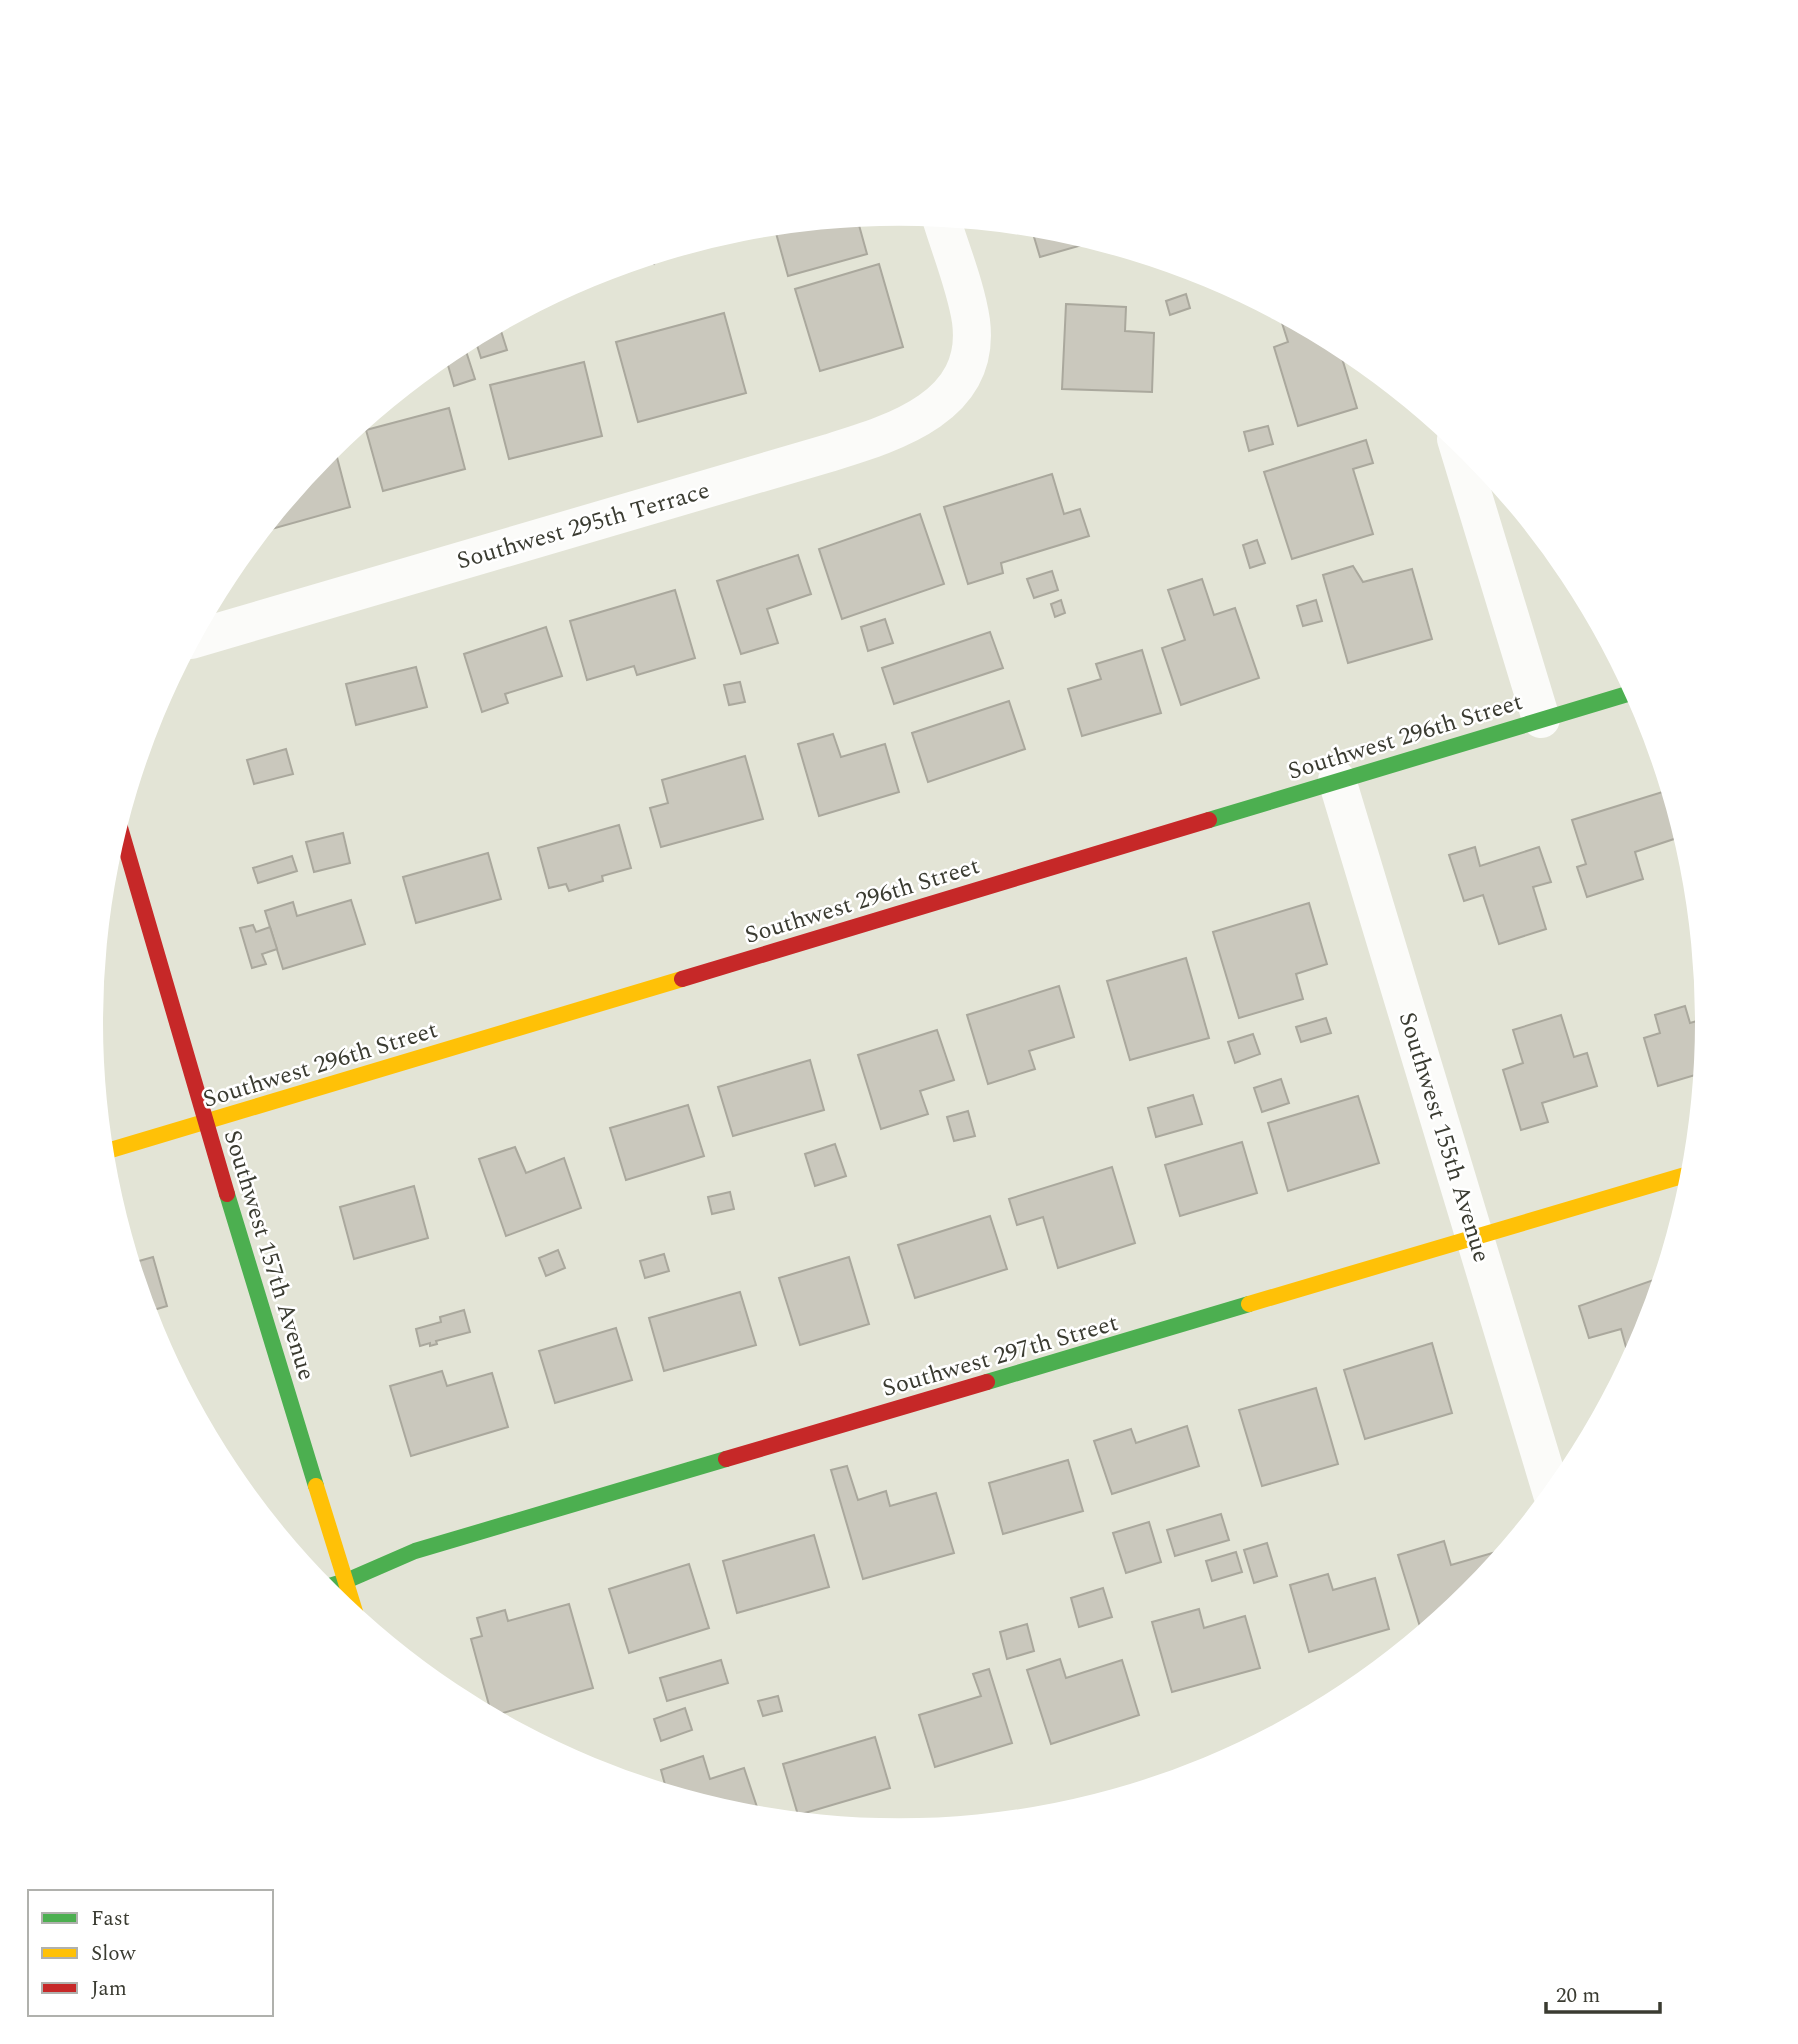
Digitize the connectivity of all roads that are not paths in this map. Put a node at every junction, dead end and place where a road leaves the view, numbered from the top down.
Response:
1 (944, 228) edge
2 (1462, 459) edge
3 (203, 636) edge
4 (1624, 695) edge
5 (1541, 719) junction
6 (1336, 780) junction
7 (124, 842) edge
8 (205, 1123) junction
9 (114, 1149) edge
10 (1679, 1177) edge
11 (1475, 1238) junction
12 (1548, 1481) edge
13 (346, 1581) junction
14 (335, 1584) edge
15 (351, 1599) edge

1 - 3 street, Southwest 295th Terrace
2 - 5 street
4 - 5 street, Southwest 296th Street
5 - 6 street, Southwest 296th Street
6 - 8 street, Southwest 296th Street
6 - 11 street, Southwest 155th Avenue
7 - 8 street, Southwest 157th Avenue
8 - 9 street, Southwest 296th Street
8 - 13 street, Southwest 157th Avenue
10 - 11 street, Southwest 297th Street
11 - 12 street, Southwest 155th Avenue
11 - 13 street, Southwest 297th Street
13 - 14 street, Southwest 297th Street
13 - 15 street, Southwest 157th Avenue

